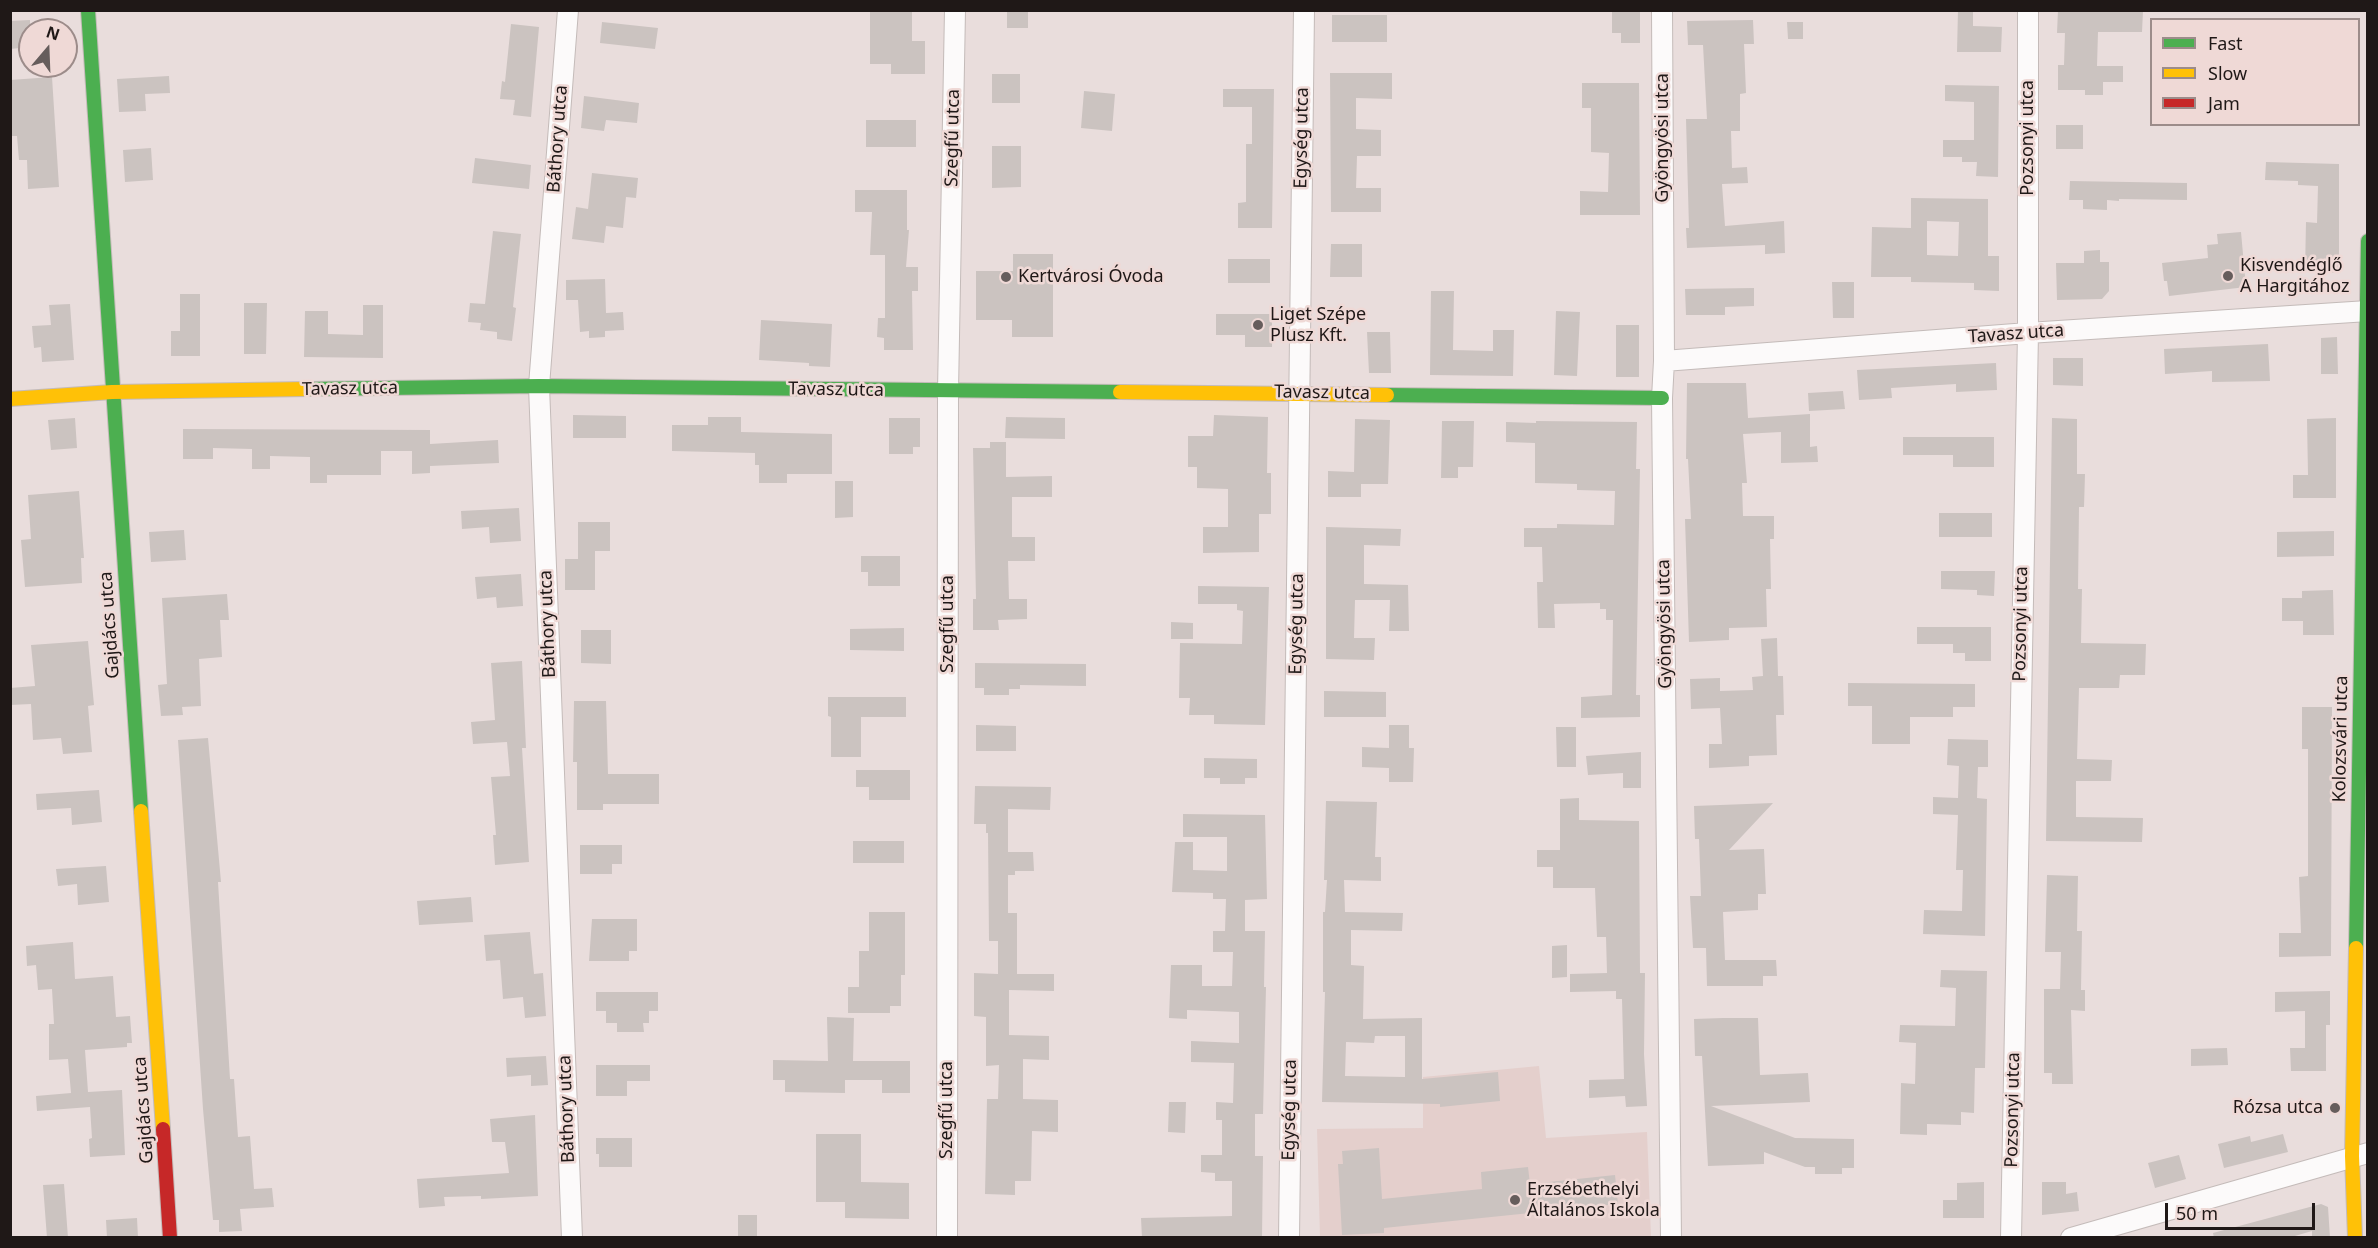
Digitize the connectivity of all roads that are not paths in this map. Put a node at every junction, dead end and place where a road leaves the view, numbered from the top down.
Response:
1 (88, 10) edge
2 (568, 10) edge
3 (955, 10) edge
4 (1304, 10) edge
5 (1662, 10) edge
6 (2028, 10) edge
7 (2367, 241) edge
8 (2367, 311) edge
9 (2028, 333) junction
10 (1664, 361) junction
11 (539, 386) junction
12 (112, 392) junction
13 (948, 392) junction
14 (1300, 393) junction
15 (1662, 398) junction
16 (10, 399) edge
17 (2360, 1155) edge
18 (170, 1238) edge
19 (572, 1238) edge
20 (947, 1238) edge
21 (1289, 1238) edge
22 (1671, 1238) edge
23 (2011, 1238) edge
24 (2071, 1238) edge
25 (2355, 1238) edge

1 - 12 street, Gajdács utca
2 - 11 street, Báthory utca
3 - 13 street, Szegfű utca
4 - 14 street, Egység utca
5 - 10 street, Gyöngyösi utca
6 - 9 street, Pozsonyi utca
7 - 8 street, Kolozsvári utca
8 - 9 street, Tavasz utca
8 - 17 street, Kolozsvári utca
9 - 10 street, Tavasz utca
9 - 23 street, Pozsonyi utca
10 - 15 street, Gyöngyösi utca
11 - 12 street, Tavasz utca
11 - 13 street, Tavasz utca
11 - 19 street, Báthory utca
12 - 16 street, Tavasz utca
12 - 18 street, Gajdács utca
13 - 14 street, Tavasz utca
13 - 20 street, Szegfű utca
14 - 15 street, Tavasz utca
14 - 21 street, Egység utca
15 - 22 street, Gyöngyösi utca
17 - 24 street
17 - 25 street, Kolozsvári utca

